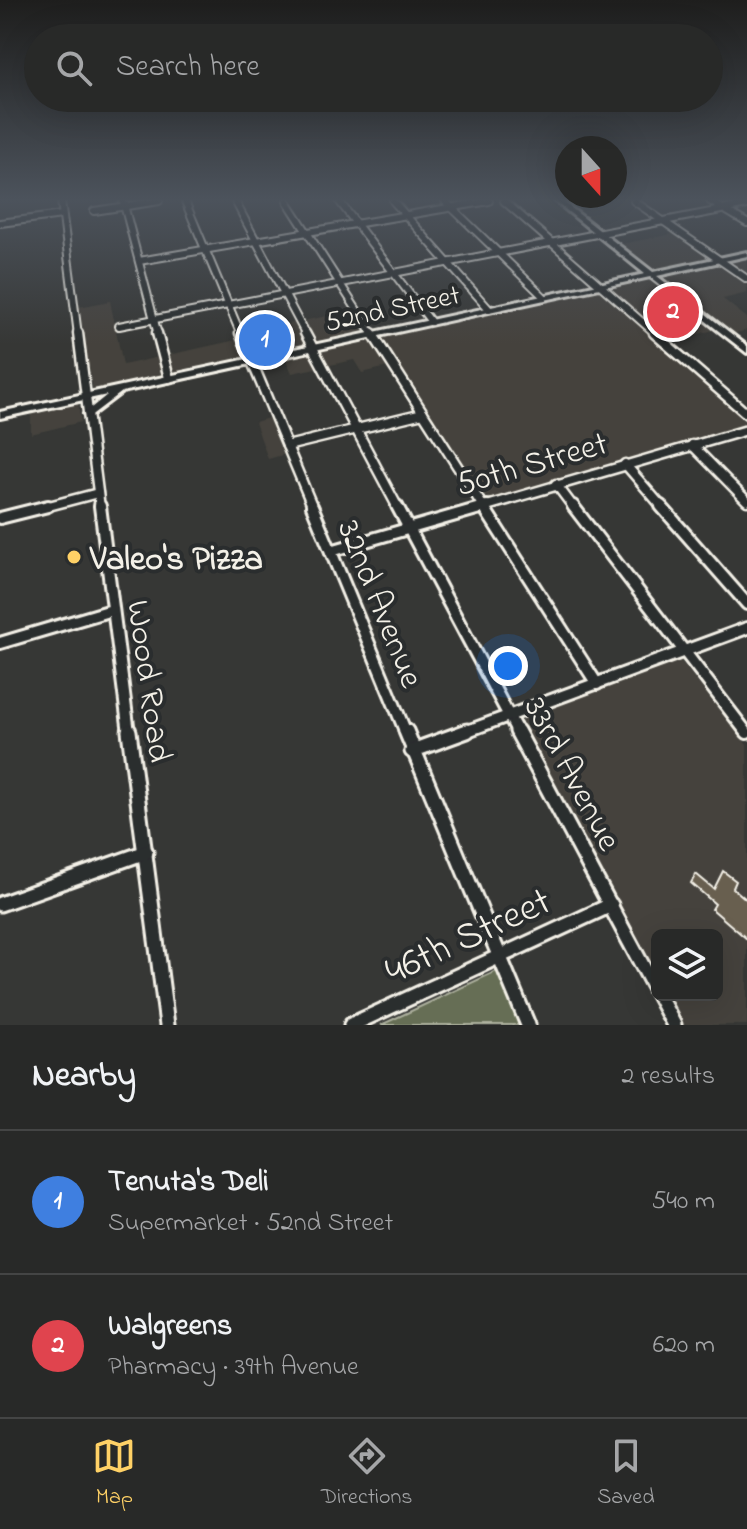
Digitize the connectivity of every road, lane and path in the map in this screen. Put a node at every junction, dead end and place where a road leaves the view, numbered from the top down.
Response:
1 (67, 249) edge
2 (136, 249) edge
3 (205, 249) joint
4 (261, 249) edge
5 (318, 249) edge
6 (376, 249) edge
7 (435, 249) edge
8 (494, 249) edge
9 (520, 249) edge
10 (558, 249) edge
11 (618, 249) edge
12 (704, 249) edge
13 (498, 253) junction
14 (747, 254) edge
15 (720, 260) junction
16 (139, 261) junction
17 (447, 263) junction
18 (395, 273) junction
19 (651, 275) junction
20 (747, 279) edge
21 (340, 283) junction
22 (600, 286) junction
23 (285, 294) junction
24 (544, 297) junction
25 (228, 305) junction
26 (489, 309) junction
27 (154, 319) junction
28 (431, 322) junction
29 (119, 326) dead end
30 (372, 334) junction
31 (314, 347) junction
32 (747, 350) edge
33 (252, 360) junction
34 (169, 378) junction
35 (122, 388) junction
36 (87, 395) junction
37 (423, 413) junction
38 (89, 414) junction
39 (747, 414) edge
40 (0, 415) edge
41 (355, 430) junction
42 (747, 430) edge
43 (692, 445) junction
44 (287, 446) junction
45 (625, 464) junction
46 (556, 484) junction
47 (98, 493) junction
48 (747, 501) edge
49 (481, 505) junction
50 (0, 518) edge
51 (408, 527) junction
52 (331, 551) junction
53 (747, 604) edge
54 (112, 610) junction
55 (747, 628) edge
56 (0, 643) edge
57 (684, 651) junction
58 (597, 684) junction
59 (508, 715) junction
60 (747, 733) edge
61 (412, 751) junction
62 (146, 852) junction
63 (0, 904) edge
64 (611, 905) junction
65 (499, 957) junction
66 (651, 982) edge
67 (661, 1001) edge
68 (167, 1025) edge
69 (351, 1025) edge
70 (528, 1025) edge
71 (674, 1025) edge

1 - 36 street, Wood Road
2 - 16 street
3 - 16 street
3 - 25 street, 32nd Avenue
4 - 23 street, 33rd Avenue
5 - 21 street
6 - 18 street
7 - 17 street
8 - 13 street
9 - 13 street
10 - 22 street
11 - 19 main road
12 - 15 street
13 - 17 street
13 - 24 street
14 - 15 main road, 52nd Street
15 - 19 main road, 52nd Street
15 - 20 street
16 - 27 street
17 - 18 street
17 - 26 street
18 - 21 street
18 - 28 street
19 - 22 main road, 52nd Street
19 - 32 main road
21 - 23 street
21 - 30 street
22 - 24 main road, 52nd Street
22 - 39 street
23 - 25 street
23 - 31 street, 33rd Avenue
24 - 26 main road, 52nd Street
25 - 27 street
25 - 33 street, 32nd Avenue
26 - 28 main road, 52nd Street
27 - 29 street
27 - 34 street
28 - 30 main road, 52nd Street
30 - 31 main road, 52nd Street
30 - 37 street
31 - 33 main road, 52nd Street
31 - 41 street, 33rd Avenue
33 - 34 main road, 52nd Street
33 - 44 street, 32nd Avenue
34 - 35 main road, 52nd Street
35 - 36 main road, 52nd Street
35 - 38 main road
36 - 38 street, Wood Road
36 - 40 main road, 52nd Street
37 - 41 street
37 - 49 street
38 - 47 street, Wood Road
41 - 44 street
41 - 51 street, 33rd Avenue
42 - 43 street, 50th Street
43 - 45 street, 50th Street
43 - 48 street
44 - 52 street, 32nd Avenue
45 - 46 street, 50th Street
45 - 53 street
46 - 49 street, 50th Street
46 - 57 street
47 - 50 street
47 - 54 street, Wood Road
49 - 51 street, 50th Street
49 - 58 street
51 - 52 street, 50th Street
51 - 59 street, 33rd Avenue
52 - 61 street, 32nd Avenue
54 - 56 street
54 - 62 street, Wood Road
55 - 57 street
57 - 58 street
57 - 60 street
58 - 59 street
59 - 61 street
59 - 64 street, 33rd Avenue
61 - 65 street, 32nd Avenue
62 - 63 street
62 - 68 street, Wood Road
64 - 65 street, 46th Street
64 - 66 street, 33rd Avenue
65 - 69 street, 46th Street
65 - 70 street, 32nd Avenue
67 - 71 street, 33rd Avenue

